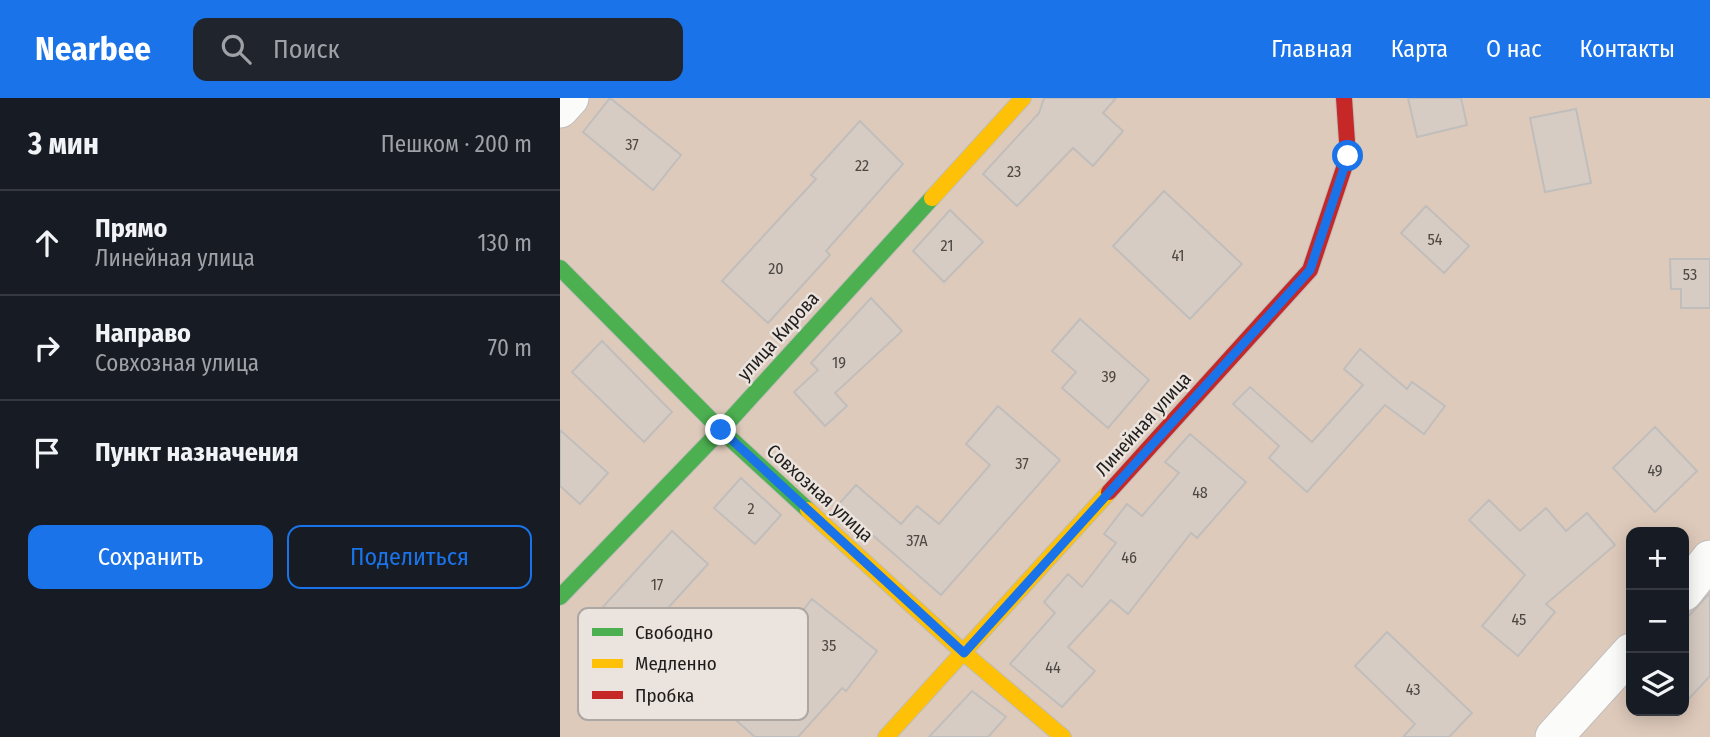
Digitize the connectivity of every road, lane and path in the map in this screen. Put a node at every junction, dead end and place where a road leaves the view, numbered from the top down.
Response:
1 (570, 98) edge
2 (1023, 98) edge
3 (1344, 98) edge
4 (560, 109) edge
5 (560, 268) edge
6 (721, 430) junction
7 (1710, 559) edge
8 (1686, 590) edge
9 (560, 597) edge
10 (964, 653) junction
11 (1630, 653) edge
12 (886, 737) edge
13 (1063, 737) edge
14 (1554, 737) edge

1 - 4 street
2 - 6 street, улица Кирова
3 - 10 street, Линейная улица
5 - 6 street, Совхозная улица
6 - 9 street, улица Кирова
6 - 10 street, Совхозная улица
7 - 8 street
10 - 12 street, Линейная улица
10 - 13 street, Совхозная улица
11 - 14 street

